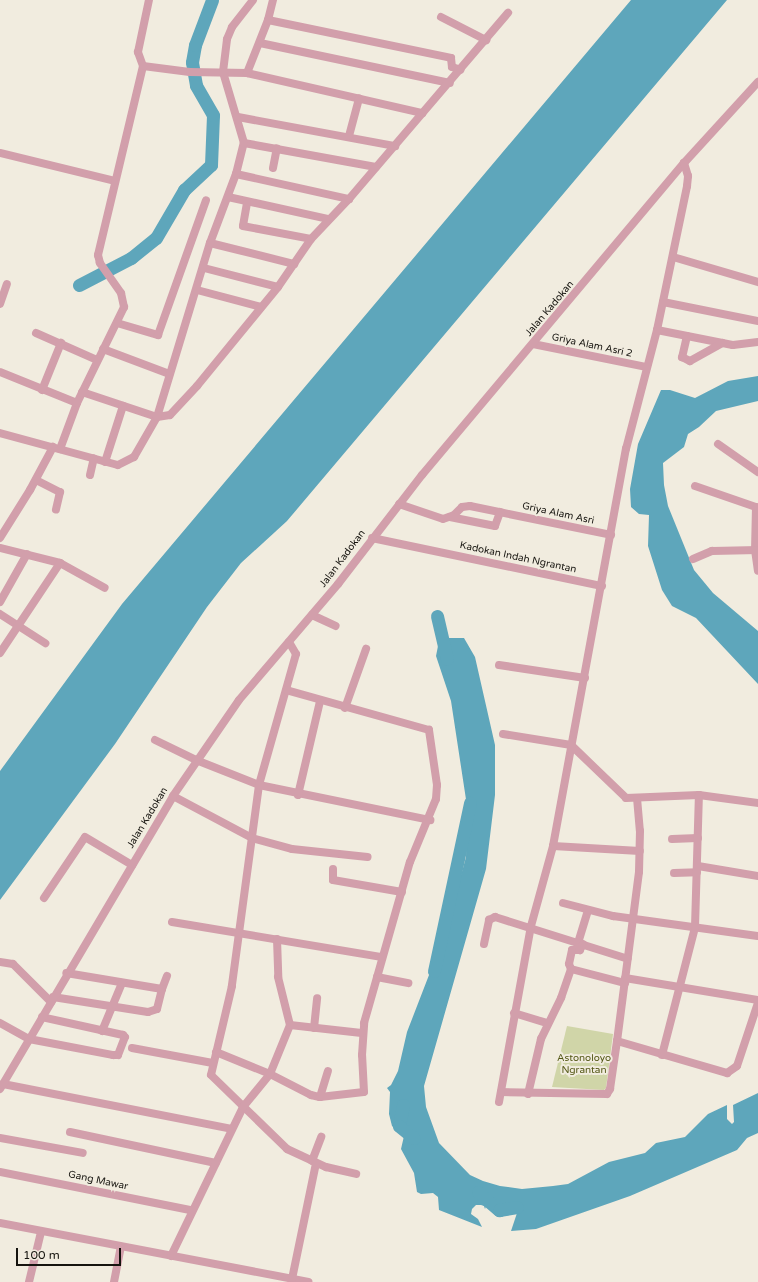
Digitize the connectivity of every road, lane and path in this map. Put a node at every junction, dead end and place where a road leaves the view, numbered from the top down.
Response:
1 (149, 0) edge
2 (253, 0) edge
3 (273, 0) edge
4 (508, 14) dead end
5 (441, 17) dead end
6 (268, 20) junction
7 (486, 40) junction
8 (260, 43) junction
9 (143, 66) junction
10 (461, 70) junction
11 (223, 72) junction
12 (247, 73) junction
13 (758, 82) edge
14 (450, 83) junction
15 (749, 92) junction
16 (758, 94) edge
17 (359, 98) junction
18 (422, 113) junction
19 (238, 117) junction
20 (349, 136) junction
21 (244, 143) junction
22 (394, 146) junction
23 (277, 148) junction
24 (0, 153) edge
25 (684, 163) junction
26 (376, 167) junction
27 (273, 168) dead end
28 (236, 174) junction
29 (115, 181) junction
30 (228, 197) junction
31 (349, 199) junction
32 (206, 200) dead end
33 (247, 203) junction
34 (328, 219) junction
35 (310, 239) junction
36 (210, 243) junction
37 (672, 258) junction
38 (294, 264) junction
39 (204, 268) junction
40 (758, 282) edge
41 (7, 284) dead end
42 (278, 287) junction
43 (197, 290) junction
44 (663, 302) junction
45 (0, 304) edge
46 (261, 307) junction
47 (758, 321) edge
48 (117, 322) junction
49 (657, 330) junction
50 (36, 333) dead end
51 (687, 336) junction
52 (758, 342) edge
53 (61, 343) junction
54 (722, 343) junction
55 (533, 344) junction
56 (103, 349) junction
57 (97, 360) junction
58 (646, 368) junction
59 (0, 372) edge
60 (169, 374) junction
61 (42, 390) junction
62 (82, 392) junction
63 (77, 403) junction
64 (123, 406) junction
65 (157, 417) junction
66 (0, 433) edge
67 (718, 444) dead end
68 (56, 448) junction
69 (94, 458) junction
70 (106, 462) junction
71 (758, 472) edge
72 (90, 475) dead end
73 (36, 480) junction
74 (695, 486) dead end
75 (399, 504) junction
76 (757, 506) edge
77 (56, 510) dead end
78 (500, 512) junction
79 (450, 517) junction
80 (3, 529) edge
81 (611, 535) junction
82 (0, 538) edge
83 (372, 538) junction
84 (0, 548) edge
85 (757, 550) edge
86 (27, 554) junction
87 (693, 559) dead end
88 (60, 563) junction
89 (758, 571) edge
90 (602, 586) junction
91 (105, 588) dead end
92 (0, 602) edge
93 (0, 614) edge
94 (312, 615) junction
95 (19, 626) junction
96 (336, 626) dead end
97 (289, 642) junction
98 (45, 643) dead end
99 (366, 649) dead end
100 (0, 653) edge
101 (499, 665) dead end
102 (585, 678) junction
103 (286, 690) junction
104 (320, 701) junction
105 (345, 708) junction
106 (503, 734) dead end
107 (155, 740) dead end
108 (570, 745) junction
109 (196, 760) junction
110 (259, 785) junction
111 (298, 794) junction
112 (699, 795) junction
113 (173, 796) junction
114 (637, 798) junction
115 (758, 803) edge
116 (430, 820) junction
117 (252, 838) junction
118 (698, 838) junction
119 (672, 839) dead end
120 (553, 846) junction
121 (640, 851) junction
122 (368, 857) dead end
123 (132, 864) junction
124 (333, 869) dead end
125 (697, 869) junction
126 (674, 873) dead end
127 (758, 876) edge
128 (402, 892) junction
129 (44, 898) dead end
130 (563, 903) dead end
131 (588, 910) junction
132 (634, 919) junction
133 (172, 922) dead end
134 (530, 926) junction
135 (695, 927) junction
136 (239, 933) junction
137 (758, 936) edge
138 (277, 939) junction
139 (484, 944) dead end
140 (580, 944) junction
141 (382, 957) junction
142 (628, 959) junction
143 (0, 962) edge
144 (571, 969) junction
145 (66, 974) junction
146 (166, 976) dead end
147 (377, 976) junction
148 (625, 981) junction
149 (122, 983) junction
150 (408, 983) dead end
151 (681, 987) junction
152 (162, 989) junction
153 (317, 998) dead end
154 (52, 999) junction
155 (758, 1002) edge
156 (112, 1006) junction
157 (514, 1013) junction
158 (42, 1017) junction
159 (0, 1023) edge
160 (547, 1023) junction
161 (290, 1025) junction
162 (314, 1028) junction
163 (102, 1030) junction
164 (362, 1033) junction
165 (29, 1039) junction
166 (617, 1041) junction
167 (132, 1048) dead end
168 (216, 1052) junction
169 (662, 1055) junction
170 (213, 1062) junction
171 (328, 1071) dead end
172 (270, 1074) junction
173 (2, 1086) edge
174 (501, 1092) junction
175 (528, 1094) junction
176 (320, 1097) junction
177 (499, 1102) dead end
178 (244, 1107) junction
179 (232, 1129) junction
180 (70, 1132) dead end
181 (321, 1137) dead end
182 (0, 1138) edge
183 (83, 1153) dead end
184 (314, 1162) junction
185 (216, 1163) junction
186 (0, 1172) edge
187 (356, 1174) dead end
188 (191, 1210) junction
189 (0, 1223) edge
190 (41, 1232) junction
191 (121, 1247) junction
192 (171, 1256) junction
193 (292, 1279) junction
194 (29, 1282) edge
195 (114, 1282) edge
196 (308, 1282) edge

1 - 9 street
2 - 11 street
3 - 6 street
4 - 7 street
5 - 7 street
6 - 8 street
6 - 10 street
7 - 10 street
8 - 12 street
8 - 14 street
9 - 11 street
9 - 29 street
10 - 14 street
11 - 12 street
11 - 19 street
12 - 17 street
13 - 15 street, Jalan Kadokan
14 - 18 street
15 - 16 street
15 - 25 street, Jalan Kadokan
17 - 18 street
17 - 20 street
18 - 22 street
19 - 20 street
19 - 21 street
20 - 22 street
21 - 23 street
21 - 28 street
22 - 26 street
23 - 26 street
23 - 27 street
24 - 29 street
25 - 37 street
25 - 55 street, Jalan Kadokan
26 - 31 street
28 - 30 street
28 - 31 street
29 - 48 street
30 - 33 street
30 - 36 street
31 - 34 street
32 - 48 street
33 - 34 street
33 - 35 street
34 - 35 street
35 - 38 street
36 - 38 street
36 - 39 street
37 - 40 street
37 - 44 street
38 - 42 street
39 - 42 street
39 - 43 street
41 - 45 street
42 - 46 street
43 - 46 street
43 - 60 street
44 - 47 street
44 - 49 street
46 - 65 street
48 - 56 street
49 - 51 street
49 - 58 street
50 - 53 street
51 - 54 street
51 - 54 street
52 - 54 street
53 - 57 street
53 - 61 street
55 - 58 street, Griya Alam Asri 2
55 - 75 street, Jalan Kadokan
56 - 57 street
56 - 60 street
57 - 62 street
58 - 81 street
59 - 61 street
60 - 65 street
61 - 63 street
62 - 63 street
62 - 64 street
63 - 68 street
64 - 65 street
64 - 70 street
65 - 70 street
66 - 68 street
67 - 71 street
68 - 69 street
68 - 73 street
69 - 70 street
69 - 72 street
73 - 77 street
73 - 80 street
74 - 76 street
75 - 79 street, Griya Alam Asri
75 - 83 street, Jalan Kadokan
76 - 85 street
78 - 79 street, Griya Alam Asri
78 - 79 street, Griya Alam Asri
78 - 81 street, Griya Alam Asri
80 - 82 street
81 - 90 street
83 - 90 street, Kadokan Indah Ngrantan
83 - 94 street, Jalan Kadokan
84 - 86 street
85 - 87 street
85 - 89 street
86 - 88 street
86 - 92 street
88 - 91 street
88 - 95 street
90 - 102 street
93 - 95 street
94 - 96 street
94 - 97 street, Jalan Kadokan
95 - 98 street
95 - 100 street
97 - 103 street
97 - 109 street, Jalan Kadokan
99 - 105 street
101 - 102 street
102 - 108 street
103 - 104 street
103 - 110 street
104 - 105 street
104 - 111 street
105 - 116 street
106 - 108 street
107 - 109 street
108 - 114 street
108 - 120 street
109 - 110 street
109 - 113 street, Jalan Kadokan
110 - 111 street
110 - 117 street
111 - 116 street
112 - 114 street
112 - 115 street
112 - 118 street
113 - 117 street
113 - 123 street, Jalan Kadokan
114 - 121 street
116 - 128 street
117 - 122 street
117 - 136 street
118 - 119 street
118 - 125 street
120 - 121 street
120 - 134 street
121 - 132 street
123 - 129 street
123 - 145 street, Jalan Kadokan
124 - 128 street
125 - 126 street
125 - 127 street
125 - 135 street
128 - 141 street
130 - 131 street
131 - 132 street
131 - 140 street
132 - 135 street
132 - 142 street
133 - 136 street
134 - 139 street
134 - 140 street
134 - 157 street
135 - 137 street
135 - 151 street
136 - 138 street
136 - 168 street
138 - 141 street
138 - 161 street
140 - 142 street
140 - 144 street
141 - 147 street
142 - 148 street
143 - 154 street
144 - 148 street
144 - 160 street
145 - 149 street
145 - 154 street, Jalan Kadokan
146 - 152 street
147 - 150 street
147 - 164 street
148 - 151 street
148 - 166 street
149 - 152 street
149 - 156 street
151 - 155 street
151 - 169 street
152 - 156 street
153 - 162 street
154 - 156 street
154 - 158 street, Jalan Kadokan
155 - 169 street
156 - 163 street
157 - 160 street
157 - 174 street
158 - 163 street
158 - 165 street, Jalan Kadokan
159 - 165 street
160 - 175 street
161 - 162 street
161 - 172 street
162 - 164 street
163 - 165 street
164 - 176 street
165 - 173 street, Jalan Kadokan
166 - 169 street
166 - 175 street
167 - 170 street
168 - 170 street
168 - 172 street
170 - 178 street
171 - 176 street
172 - 176 street
172 - 178 street
173 - 179 street
174 - 175 street
174 - 177 street
178 - 179 street
178 - 184 street
179 - 185 street
180 - 185 street
181 - 184 street
182 - 183 street
184 - 187 street
184 - 193 street
185 - 188 street
186 - 188 street, Gang Mawar
188 - 192 street
189 - 190 street
190 - 191 street
190 - 194 street
191 - 192 street
191 - 195 street
192 - 193 street
193 - 196 street

